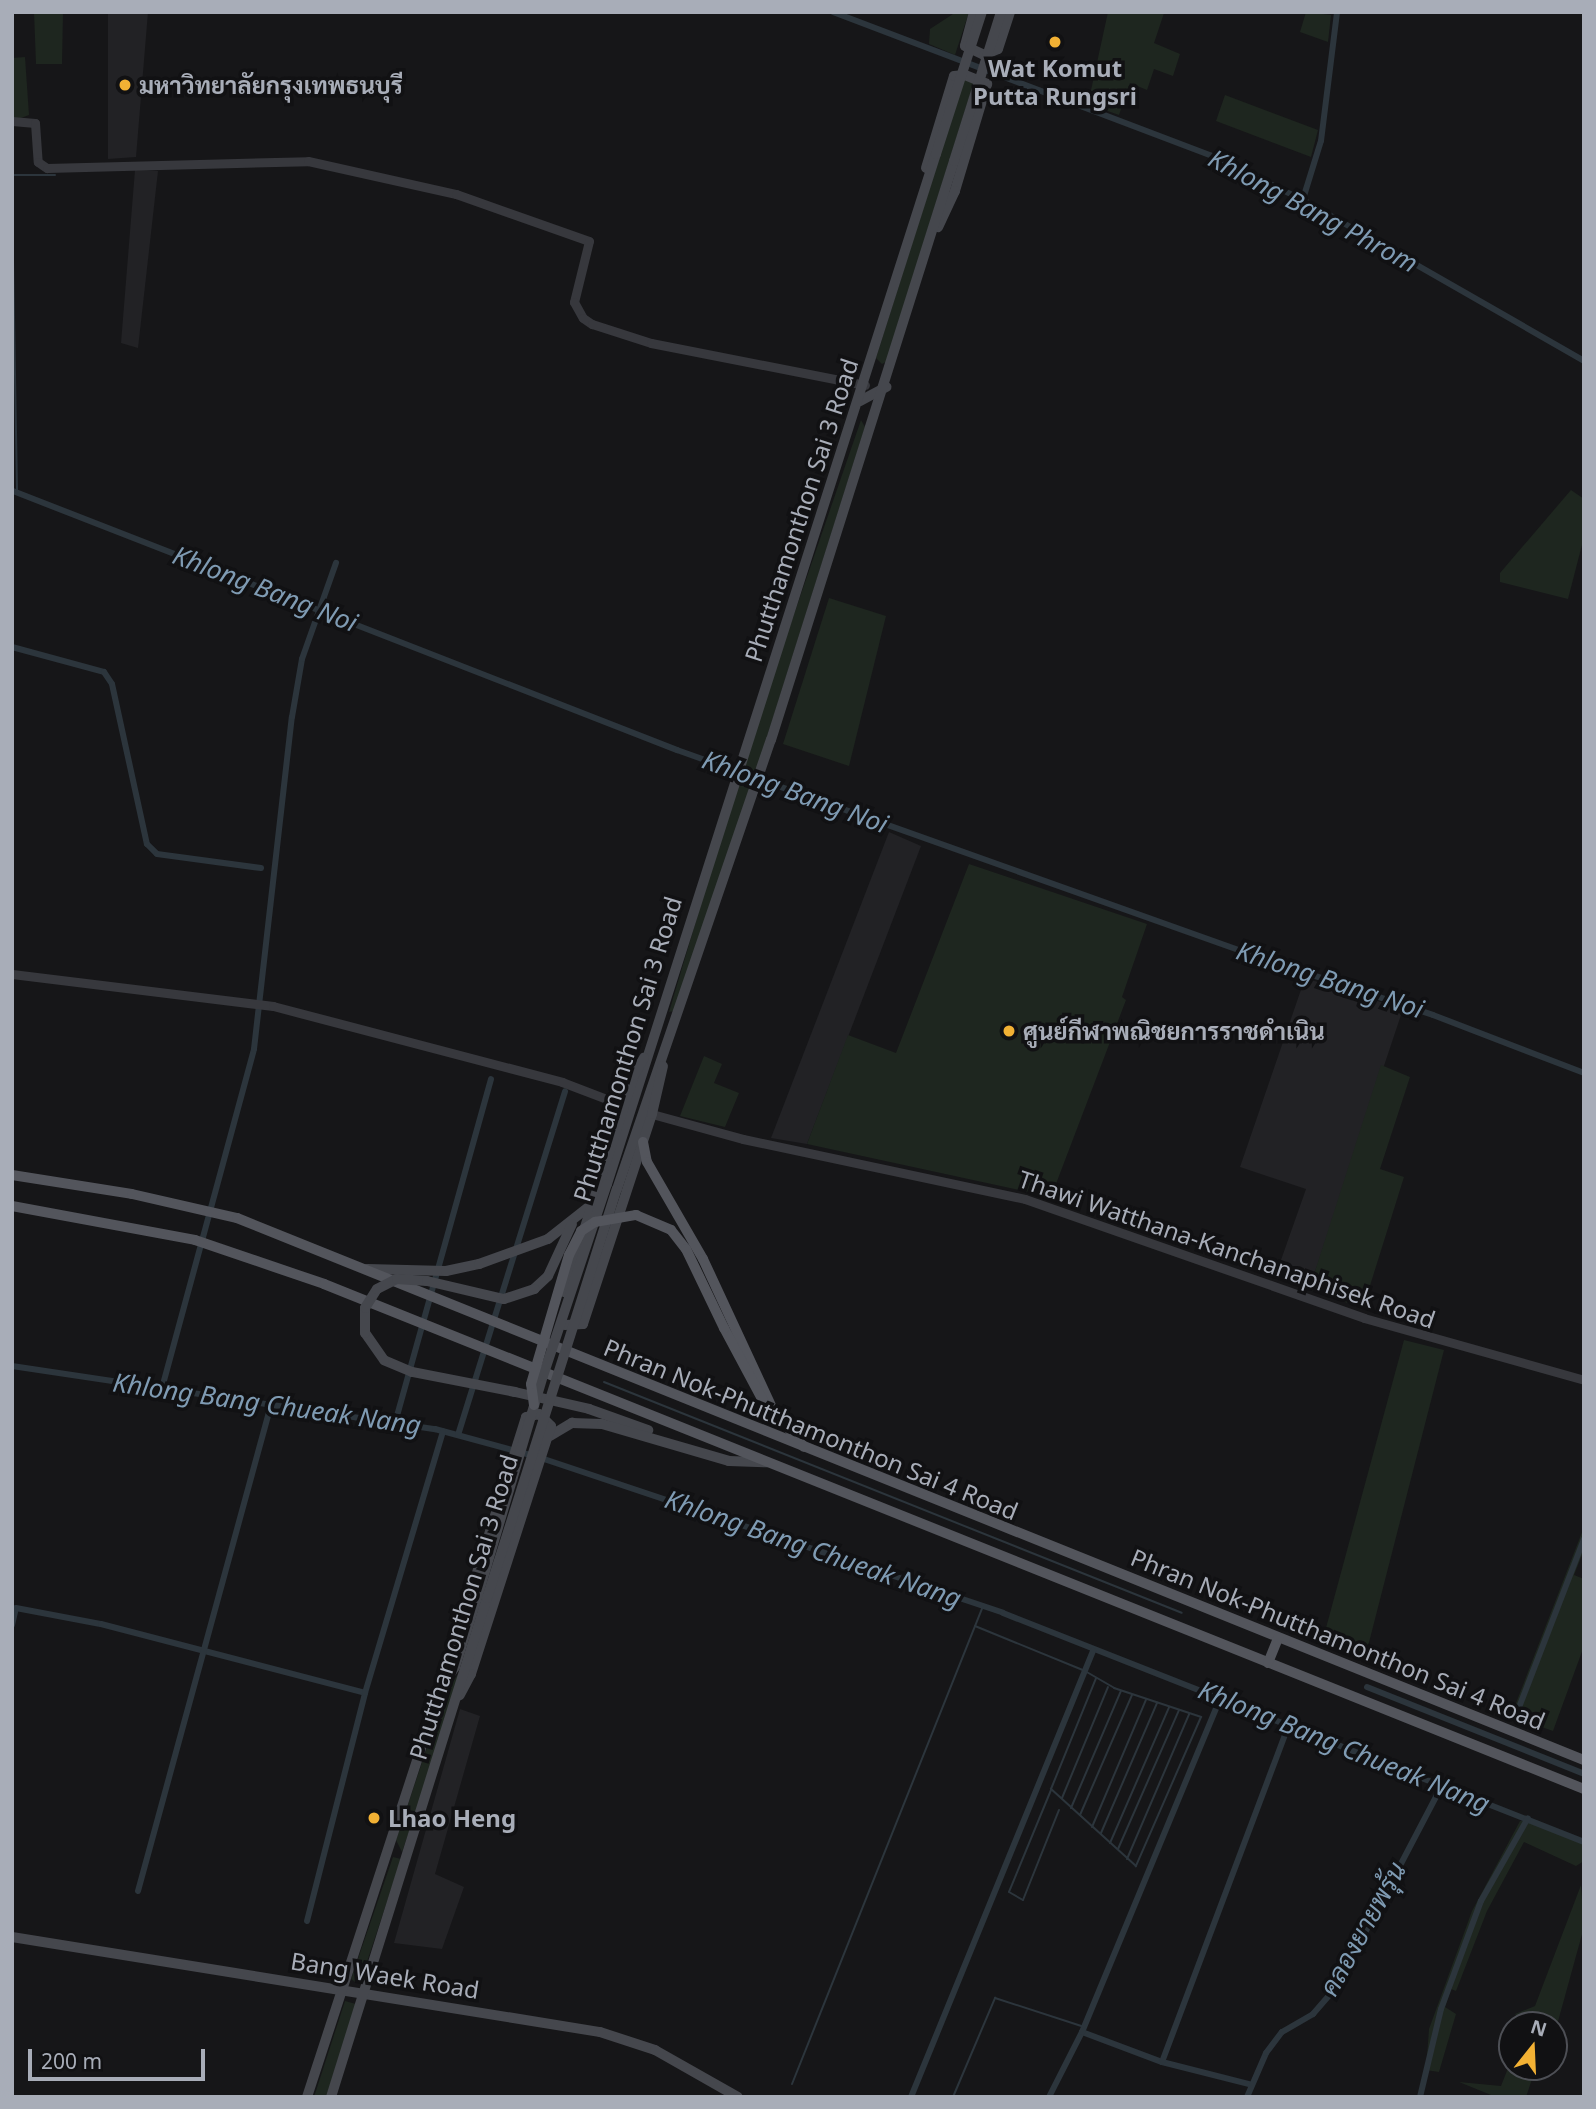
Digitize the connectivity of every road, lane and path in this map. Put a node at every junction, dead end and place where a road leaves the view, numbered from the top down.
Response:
1 (974, 12) edge
2 (982, 12) edge
3 (1001, 12) edge
4 (1010, 12) edge
5 (12, 121) edge
6 (911, 230) junction
7 (930, 239) junction
8 (872, 360) junction
9 (891, 370) junction
10 (864, 385) junction
11 (886, 387) junction
12 (859, 401) junction
13 (855, 416) junction
14 (874, 425) junction
15 (12, 974) edge
16 (662, 1007) junction
17 (679, 1013) junction
18 (646, 1056) junction
19 (663, 1062) junction
20 (625, 1106) junction
21 (652, 1114) junction
22 (643, 1142) junction
23 (12, 1175) edge
24 (612, 1187) junction
25 (591, 1205) junction
26 (12, 1206) edge
27 (574, 1220) junction
28 (366, 1269) junction
29 (1584, 1380) edge
30 (534, 1405) junction
31 (786, 1429) junction
32 (546, 1442) junction
33 (808, 1451) junction
34 (713, 1457) junction
35 (767, 1462) junction
36 (482, 1597) junction
37 (1278, 1638) junction
38 (1268, 1663) junction
39 (440, 1690) junction
40 (460, 1695) junction
41 (1584, 1760) edge
42 (1584, 1789) edge
43 (392, 1842) junction
44 (411, 1846) junction
45 (12, 1937) edge
46 (342, 1991) junction
47 (364, 1994) junction
48 (307, 2097) edge
49 (331, 2097) edge
50 (738, 2097) edge

1 - 4 main road
2 - 6 main road, Phutthamonthon Sai 3 Road, bridge
3 - 7 main road, Phutthamonthon Sai 3 Road, bridge
5 - 10 street
6 - 7 main road
6 - 8 main road, Phutthamonthon Sai 3 Road
7 - 9 main road, Phutthamonthon Sai 3 Road
8 - 9 main road
8 - 10 main road, Phutthamonthon Sai 3 Road
9 - 10 main road
9 - 11 main road, Phutthamonthon Sai 3 Road
10 - 12 main road, Phutthamonthon Sai 3 Road
11 - 12 main road
11 - 14 main road, Phutthamonthon Sai 3 Road
12 - 13 main road, Phutthamonthon Sai 3 Road
13 - 14 main road
13 - 16 main road, Phutthamonthon Sai 3 Road
14 - 17 main road, Phutthamonthon Sai 3 Road
15 - 20 street
16 - 17 main road
16 - 18 main road, Phutthamonthon Sai 3 Road
17 - 19 main road, Phutthamonthon Sai 3 Road
18 - 20 main road
18 - 24 main road, Phutthamonthon Sai 3 Road
19 - 21 main road
19 - 24 main road, Phutthamonthon Sai 3 Road
20 - 25 main road
21 - 22 main road
21 - 29 street, Thawi Watthana-Kanchanaphisek Road
22 - 25 main road
22 - 31 main road
23 - 28 main road, Phran Nok-Phutthamonthon Sai 4 Road
24 - 30 main road, Phutthamonthon Sai 3 Road, bridge
24 - 36 main road, Phutthamonthon Sai 3 Road, bridge
25 - 27 main road
26 - 35 main road, Phran Nok-Phutthamonthon Sai 4 Road
27 - 28 main road
27 - 34 main road, bridge
28 - 33 main road, Phran Nok-Phutthamonthon Sai 4 Road
30 - 31 main road, bridge
30 - 36 main road, Phutthamonthon Sai 3 Road, bridge
31 - 33 main road
32 - 34 main road
32 - 39 main road
32 - 40 main road
33 - 37 main road, Phran Nok-Phutthamonthon Sai 4 Road
34 - 35 main road
35 - 38 main road, Phran Nok-Phutthamonthon Sai 4 Road
36 - 39 main road, Phutthamonthon Sai 3 Road
36 - 40 main road, Phutthamonthon Sai 3 Road
37 - 38 main road
37 - 41 main road, Phran Nok-Phutthamonthon Sai 4 Road
38 - 42 main road, Phran Nok-Phutthamonthon Sai 4 Road
39 - 43 main road, Phutthamonthon Sai 3 Road
40 - 44 main road, Phutthamonthon Sai 3 Road
43 - 44 main road
43 - 46 main road, Phutthamonthon Sai 3 Road
44 - 47 main road, Phutthamonthon Sai 3 Road
45 - 46 main road, Bang Waek Road
46 - 47 main road, Bang Waek Road
46 - 48 main road, Phutthamonthon Sai 3 Road
47 - 49 main road, Phutthamonthon Sai 3 Road
47 - 50 main road, Bang Waek Road

